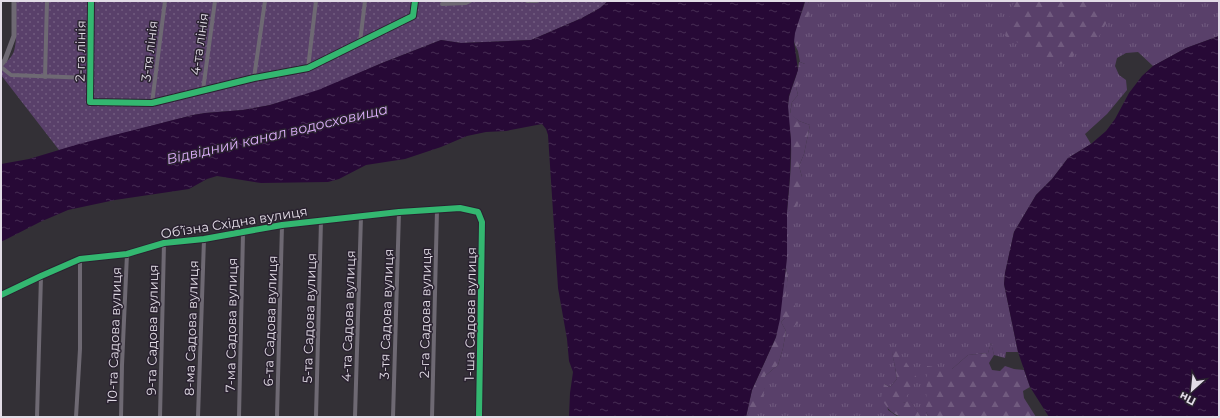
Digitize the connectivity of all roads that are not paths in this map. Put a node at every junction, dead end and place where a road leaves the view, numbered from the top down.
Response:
1 (14, 1) edge
2 (47, 1) edge
3 (92, 1) edge
4 (165, 1) edge
5 (215, 1) edge
6 (265, 1) edge
7 (316, 1) edge
8 (365, 1) edge
9 (415, 1) edge
10 (470, 1) edge
11 (530, 1) edge
12 (537, 1) edge
13 (442, 4) dead end
14 (360, 42) junction
15 (1, 66) edge
16 (308, 68) junction
17 (45, 76) junction
18 (90, 78) junction
19 (254, 78) junction
20 (203, 90) junction
21 (152, 103) junction
22 (437, 210) junction
23 (399, 212) junction
24 (478, 212) joint
25 (361, 216) junction
26 (321, 220) junction
27 (282, 225) junction
28 (244, 233) junction
29 (204, 239) junction
30 (164, 243) junction
31 (127, 254) junction
32 (80, 259) junction
33 (41, 276) junction
34 (1, 295) edge
35 (37, 417) edge
36 (76, 417) edge
37 (121, 417) edge
38 (160, 417) edge
39 (198, 417) edge
40 (239, 417) edge
41 (277, 417) edge
42 (316, 417) edge
43 (355, 417) edge
44 (393, 417) edge
45 (432, 417) edge
46 (478, 417) edge

1 - 15 street
2 - 17 street
3 - 18 street, 2-га лінія
4 - 21 street, 3-тя лінія
5 - 20 street, 4-та лінія
6 - 19 street
7 - 16 street
8 - 14 street
9 - 14 street
10 - 13 street
11 - 12 street
14 - 16 street
15 - 17 street
16 - 19 street
17 - 18 street
18 - 21 street, 2-га лінія
19 - 20 street
20 - 21 street
22 - 23 street, Обʼїзна Східна вулиця
22 - 24 street, Обʼїзна Східна вулиця
22 - 45 street, 2-га Садова вулиця
23 - 25 street, Обʼїзна Східна вулиця
23 - 44 street, 3-тя Садова вулиця
24 - 46 street, 1-ша Садова вулиця
25 - 26 street, Обʼїзна Східна вулиця
25 - 43 street, 4-та Садова вулиця
26 - 27 street, Обʼїзна Східна вулиця
26 - 42 street, 5-та Садова вулиця
27 - 28 street, Обʼїзна Східна вулиця
27 - 41 street, 6-та Садова вулиця
28 - 29 street, Обʼїзна Східна вулиця
28 - 40 street, 7-ма Садова вулиця
29 - 30 street, Обʼїзна Східна вулиця
29 - 39 street, 8-ма Садова вулиця
30 - 31 street, Обʼїзна Східна вулиця
30 - 38 street, 9-та Садова вулиця
31 - 32 street, Обʼїзна Східна вулиця
31 - 37 street, 10-та Садова вулиця
32 - 33 street, Обʼїзна Східна вулиця
32 - 36 street
33 - 34 street, Обʼїзна Східна вулиця
33 - 35 street

